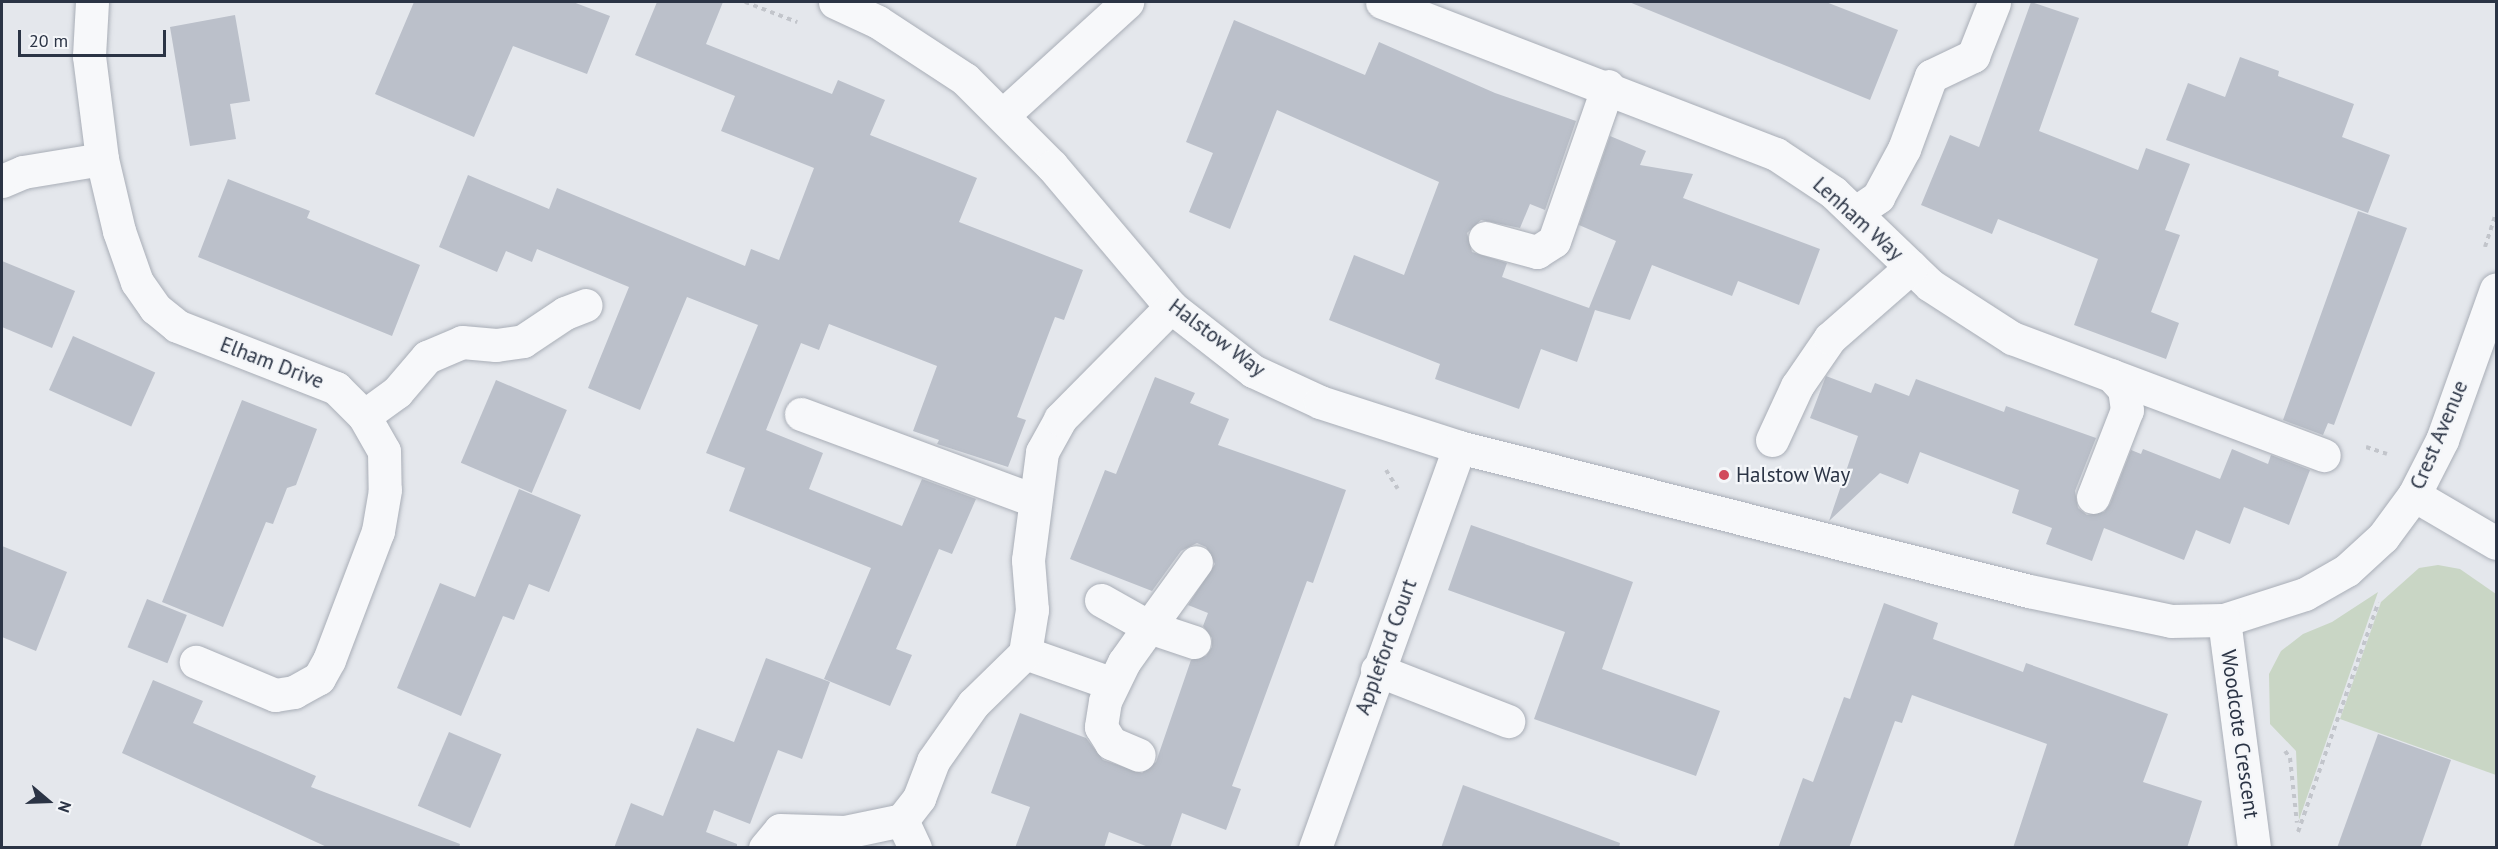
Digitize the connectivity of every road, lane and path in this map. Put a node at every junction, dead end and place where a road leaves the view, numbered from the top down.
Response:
1 (92, 2) edge
2 (745, 2) edge
3 (835, 2) edge
4 (1127, 2) edge
5 (1382, 2) edge
6 (1994, 3) edge
7 (801, 23) dead end
8 (1608, 86) junction
9 (1003, 115) junction
10 (102, 159) junction
11 (2, 181) edge
12 (1856, 212) junction
13 (1485, 238) dead end
14 (1911, 267) junction
15 (2496, 289) edge
16 (586, 305) dead end
17 (1171, 307) junction
18 (2111, 375) junction
19 (801, 414) dead end
20 (364, 416) junction
21 (1772, 440) dead end
22 (1459, 447) junction
23 (2324, 455) dead end
24 (2414, 495) junction
25 (2093, 497) dead end
26 (1033, 500) junction
27 (2496, 543) edge
28 (1196, 562) dead end
29 (2380, 596) dead end
30 (1101, 600) dead end
31 (2224, 620) junction
32 (1149, 627) junction
33 (1194, 642) dead end
34 (1025, 653) junction
35 (196, 662) dead end
36 (1377, 670) junction
37 (1113, 684) junction
38 (1508, 721) dead end
39 (2279, 744) dead end
40 (1138, 755) dead end
41 (2298, 832) junction
42 (909, 834) edge
43 (2299, 840) dead end
44 (765, 848) edge
45 (1315, 848) edge
46 (2254, 848) edge

1 - 10 street, Elham Drive
2 - 7 path
3 - 9 street, Halstow Way
4 - 9 street
5 - 8 street, Lenham Way
6 - 12 street
8 - 12 street, Lenham Way
8 - 13 street
9 - 17 street, Halstow Way
10 - 11 street
10 - 20 street, Elham Drive
12 - 14 street, Lenham Way
14 - 18 street, Lenham Way
14 - 21 street
15 - 24 street, Crest Avenue
16 - 20 street
17 - 22 street, Halstow Way
17 - 26 street
18 - 23 street, Lenham Way
18 - 25 street
19 - 26 street
20 - 35 street, Elham Drive
22 - 31 street, Halstow Way
22 - 36 street, Appleford Court
24 - 27 street
24 - 31 street, Crest Avenue
26 - 34 street
28 - 32 street
29 - 41 path
30 - 32 street
31 - 46 street, Woodcote Crescent
32 - 33 street
32 - 37 street
34 - 37 street
34 - 42 street
36 - 38 street
36 - 45 street, Appleford Court
37 - 40 street
39 - 41 path
41 - 43 path
42 - 44 street

